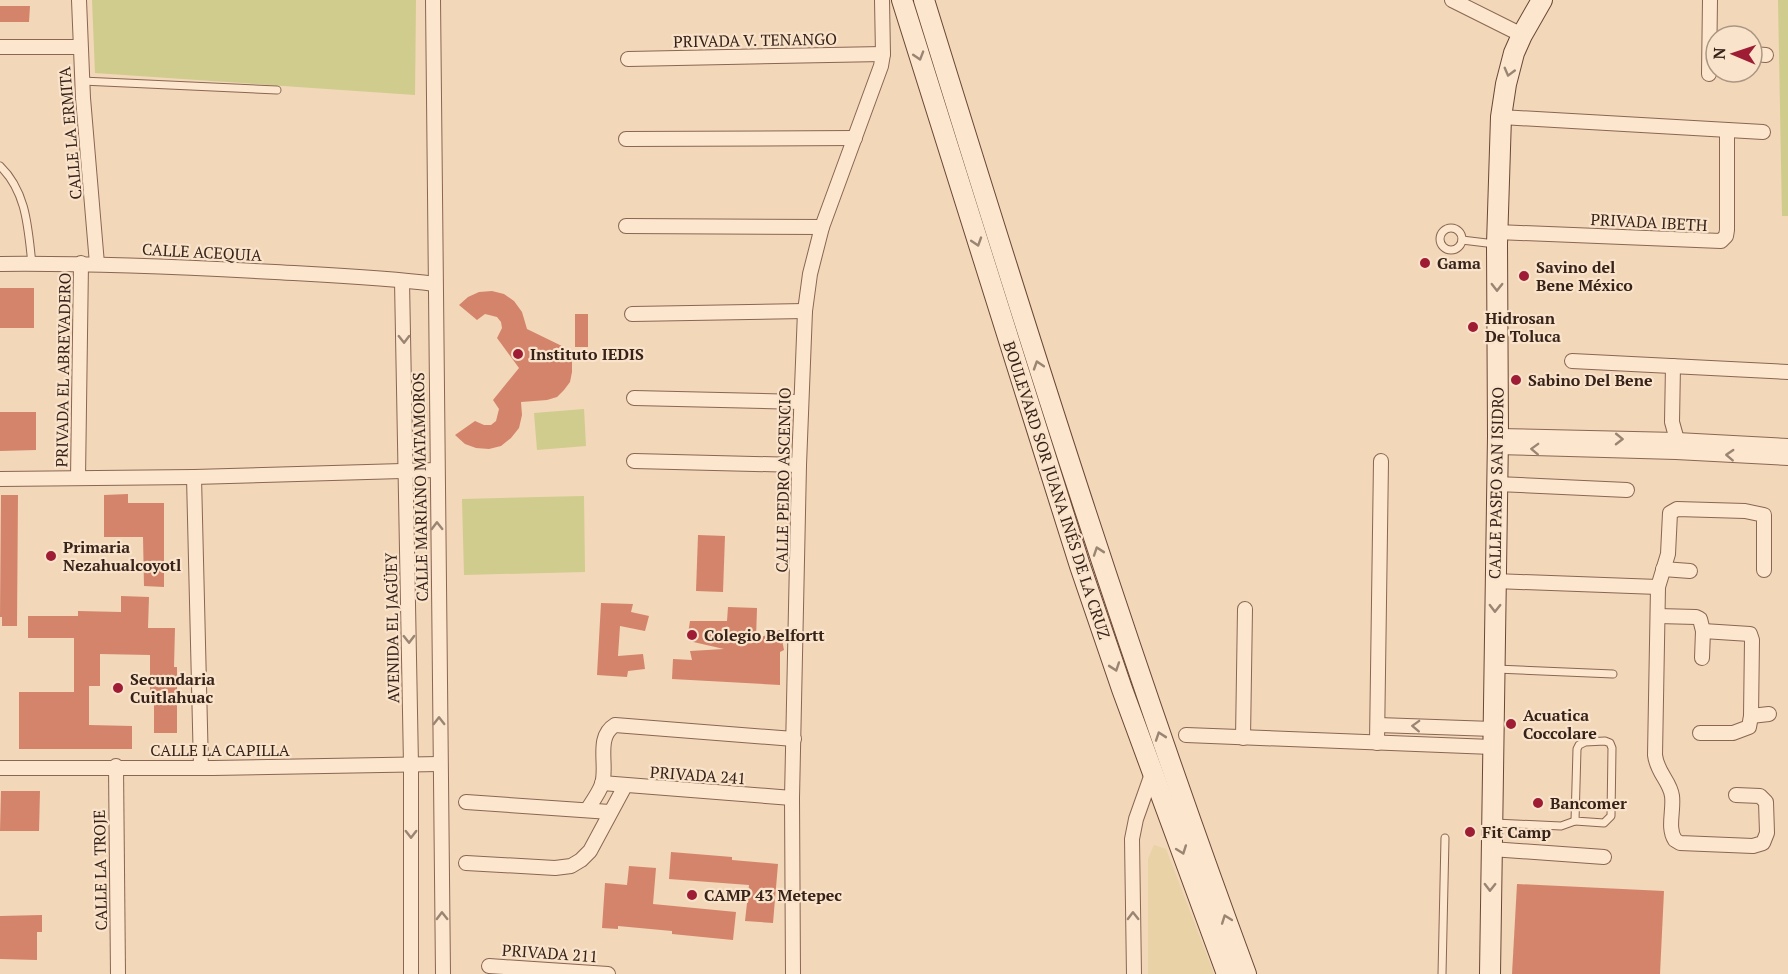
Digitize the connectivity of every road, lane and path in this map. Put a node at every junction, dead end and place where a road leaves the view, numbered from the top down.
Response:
1 (79, 0) edge
2 (433, 0) edge
3 (882, 0) edge
4 (902, 0) edge
5 (924, 0) edge
6 (1452, 0) edge
7 (1542, 0) edge
8 (1710, 0) edge
9 (1711, 24) edge
10 (1522, 35) junction
11 (0, 47) edge
12 (80, 48) junction
13 (883, 54) junction
14 (628, 59) dead end
15 (82, 81) junction
16 (277, 90) dead end
17 (1501, 117) junction
18 (1727, 130) junction
19 (1763, 132) dead end
20 (855, 138) junction
21 (626, 139) dead end
22 (0, 166) edge
23 (626, 226) dead end
24 (822, 227) junction
25 (1497, 238) junction
26 (1462, 240) dead end
27 (81, 263) junction
28 (0, 264) edge
29 (32, 264) junction
30 (97, 264) junction
31 (402, 281) junction
32 (435, 284) junction
33 (805, 311) junction
34 (632, 314) dead end
35 (1572, 361) dead end
36 (1674, 366) junction
37 (1788, 372) edge
38 (634, 398) dead end
39 (801, 402) junction
40 (1497, 442) junction
41 (1677, 446) junction
42 (1788, 446) edge
43 (1788, 458) edge
44 (634, 461) dead end
45 (1381, 461) dead end
46 (799, 465) junction
47 (437, 470) junction
48 (406, 471) junction
49 (194, 477) junction
50 (78, 478) junction
51 (0, 479) edge
52 (1497, 484) junction
53 (1627, 490) dead end
54 (1663, 569) junction
55 (1764, 570) dead end
56 (1690, 572) dead end
57 (1495, 581) junction
58 (1658, 587) junction
59 (1245, 609) dead end
60 (1658, 616) junction
61 (1703, 631) junction
62 (1702, 658) dead end
63 (1494, 669) junction
64 (1613, 674) dead end
65 (1769, 714) dead end
66 (1751, 716) junction
67 (1378, 725) junction
68 (1700, 733) dead end
69 (1186, 735) dead end
70 (1243, 738) junction
71 (1493, 738) junction
72 (794, 739) junction
73 (1377, 743) junction
74 (439, 764) junction
75 (411, 765) junction
76 (116, 766) junction
77 (0, 768) edge
78 (201, 768) junction
79 (1153, 771) junction
80 (602, 783) junction
81 (625, 786) junction
82 (1736, 795) dead end
83 (792, 798) junction
84 (466, 802) dead end
85 (587, 810) junction
86 (610, 812) junction
87 (1575, 822) junction
88 (1491, 823) junction
89 (1445, 838) dead end
90 (1491, 849) junction
91 (1604, 857) dead end
92 (466, 863) dead end
93 (489, 966) dead end
94 (118, 974) edge
95 (411, 974) edge
96 (443, 974) edge
97 (608, 974) edge
98 (793, 974) edge
99 (1134, 974) edge
100 (1227, 974) edge
101 (1246, 974) edge
102 (1442, 974) edge
103 (1490, 974) edge

1 - 12 street, CALLE LA ERMITA
2 - 32 street, CALLE MARIANO MATAMOROS
3 - 13 street, CALLE PEDRO ASCENCIO
4 -> 79 main road, BOULEVARD SOR JUANA INÉS DE LA CRUZ
101 -> 5 main road, BOULEVARD SOR JUANA INÉS DE LA CRUZ
6 - 10 street
7 - 10 main road, CALLE PASEO SAN ISIDRO
8 - 9 street
10 -> 17 main road, CALLE PASEO SAN ISIDRO
11 - 12 street
12 - 15 street, CALLE LA ERMITA
13 - 14 street, PRIVADA V. TENANGO
13 - 20 street, CALLE PEDRO ASCENCIO
15 - 16 lane
15 - 30 street, CALLE LA ERMITA
17 - 18 street
17 - 25 main road, CALLE PASEO SAN ISIDRO
18 - 19 street
18 - 25 street, PRIVADA IBETH
20 - 21 street
20 - 24 street, CALLE PEDRO ASCENCIO
22 - 29 lane
23 - 24 street
24 - 33 street, CALLE PEDRO ASCENCIO
25 - 26 lane
25 -> 40 main road, CALLE PASEO SAN ISIDRO
27 - 29 street, CALLE ACEQUIA
27 - 30 street, CALLE ACEQUIA
27 - 50 street, PRIVADA EL ABREVADERO
28 - 29 street, CALLE ACEQUIA
30 - 31 street, CALLE ACEQUIA
31 - 32 street, CALLE ACEQUIA
31 -> 48 street, AVENIDA EL JAGÜEY
32 - 47 street, CALLE MARIANO MATAMOROS
33 - 34 street
33 - 39 street, CALLE PEDRO ASCENCIO
35 - 36 street
36 - 37 street
36 - 41 street
38 - 39 street
39 - 46 street, CALLE PEDRO ASCENCIO
40 - 41 street
40 - 52 main road, CALLE PASEO SAN ISIDRO
41 - 42 street
43 -> 41 street
44 - 46 street
45 - 67 street
46 - 72 street, CALLE PEDRO ASCENCIO
47 - 48 street
74 -> 47 street, CALLE MARIANO MATAMOROS
48 - 49 street
48 -> 75 street, AVENIDA EL JAGÜEY
49 - 50 street
49 - 78 street
50 - 51 street
52 - 53 street
52 - 57 main road, CALLE PASEO SAN ISIDRO
54 - 55 street
54 - 56 street
54 - 58 street
57 - 58 street
57 -> 63 main road, CALLE PASEO SAN ISIDRO
58 - 60 street
59 - 70 street
60 - 61 street
60 - 82 street
61 - 62 street
61 - 66 street
63 - 64 lane
63 - 71 main road, CALLE PASEO SAN ISIDRO
65 - 66 street
66 - 68 street
71 -> 67 street
67 - 73 street
69 - 70 street
70 - 73 street
71 - 73 street
71 - 88 main road, CALLE PASEO SAN ISIDRO
72 - 80 street
72 - 83 street, CALLE PEDRO ASCENCIO
74 - 75 street, CALLE LA CAPILLA
96 -> 74 street, CALLE MARIANO MATAMOROS
75 - 78 street, CALLE LA CAPILLA
75 -> 95 street, AVENIDA EL JAGÜEY
76 - 77 street, CALLE LA CAPILLA
76 - 78 street, CALLE LA CAPILLA
76 - 94 street, CALLE LA TROJE
99 -> 79 street
79 -> 100 main road, BOULEVARD SOR JUANA INÉS DE LA CRUZ
80 - 81 street, PRIVADA 241
80 - 85 street
81 - 83 street, PRIVADA 241
81 - 86 street
83 - 98 street, CALLE PEDRO ASCENCIO
84 - 85 street
85 - 86 street
86 - 92 street
87 - 87 lane
87 - 88 lane
88 - 90 main road, CALLE PASEO SAN ISIDRO
89 - 102 lane
90 - 91 street
90 -> 103 main road, CALLE PASEO SAN ISIDRO
93 - 97 street, PRIVADA 211

